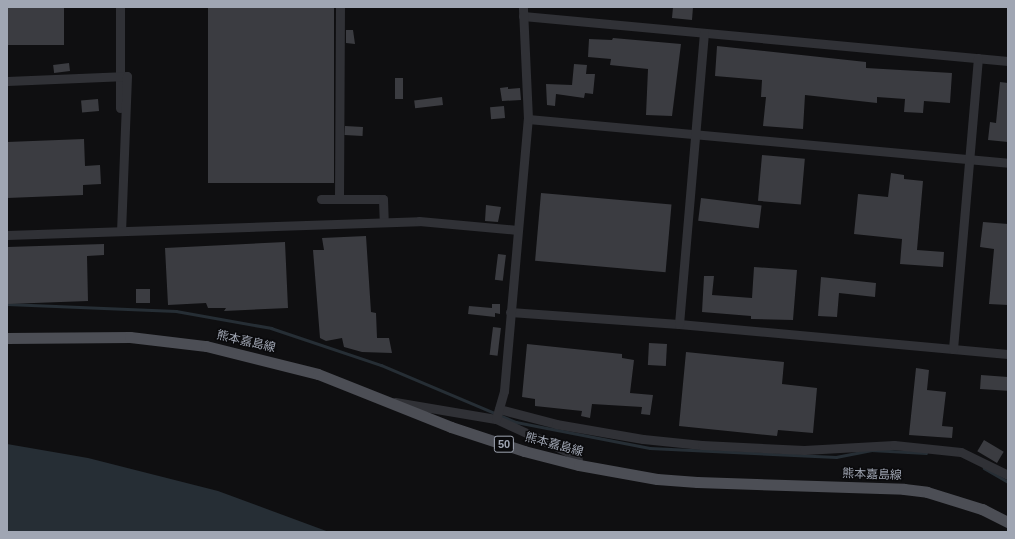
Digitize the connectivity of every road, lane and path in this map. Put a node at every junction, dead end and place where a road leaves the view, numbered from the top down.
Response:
1 (120, 7) edge
2 (340, 7) edge
3 (523, 12) edge
4 (704, 33) junction
5 (978, 58) junction
6 (1008, 61) edge
7 (120, 76) junction
8 (7, 81) edge
9 (528, 119) junction
10 (695, 136) junction
11 (969, 159) junction
12 (1008, 163) edge
13 (339, 197) junction
14 (321, 199) dead end
15 (384, 222) junction
16 (518, 230) junction
17 (121, 231) junction
18 (7, 235) edge
19 (510, 312) junction
20 (679, 324) junction
21 (7, 338) edge
22 (953, 348) junction
23 (1008, 354) edge
24 (387, 401) junction
25 (499, 409) junction
26 (496, 419) junction
27 (579, 465) junction
28 (1008, 475) edge
29 (1008, 522) edge

1 - 7 street
2 - 13 street
3 - 4 street
3 - 9 street
4 - 5 street
4 - 10 street
5 - 6 street
5 - 11 street
7 - 8 street
7 - 17 street
9 - 10 street
9 - 16 street
10 - 11 street
10 - 20 street
11 - 12 street
11 - 22 street
13 - 14 street
13 - 15 street
15 - 16 street
15 - 17 street
16 - 19 street
17 - 18 street
19 - 20 street
19 - 25 street
20 - 22 street
21 - 24 main road, 熊本嘉島線 / 50
22 - 23 street
24 - 26 street
24 - 27 main road, 熊本嘉島線 / 50
25 - 26 street
25 - 28 street
26 - 27 street
27 - 29 main road, 熊本嘉島線 / 50

